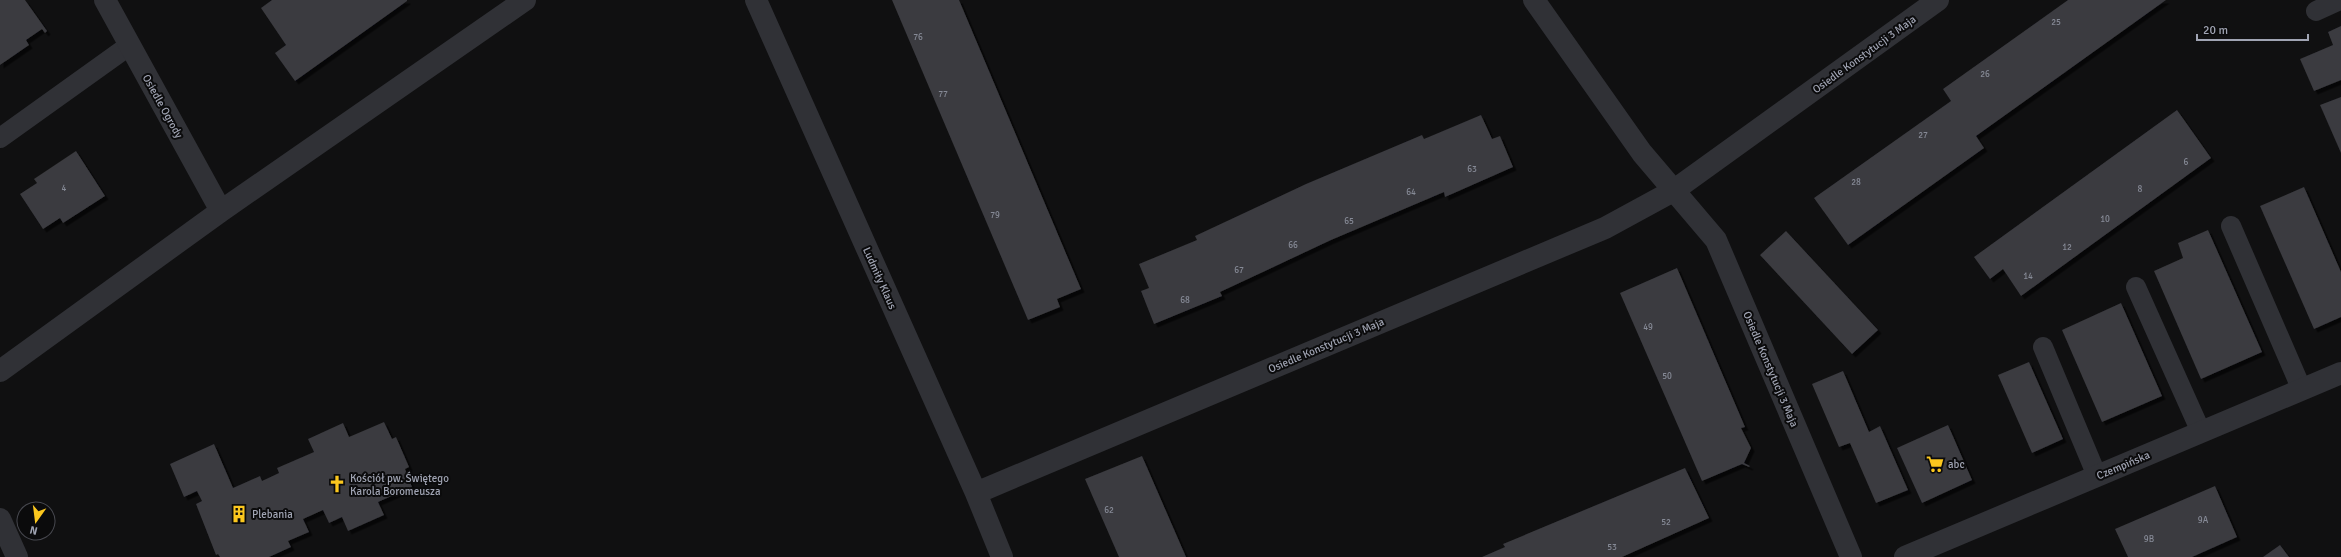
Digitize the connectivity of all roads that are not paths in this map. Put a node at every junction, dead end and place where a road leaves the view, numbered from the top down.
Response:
1 (105, 0) edge
2 (525, 0) edge
3 (756, 0) edge
4 (1534, 0) edge
5 (1938, 0) edge
6 (2340, 0) edge
7 (2316, 11) dead end
8 (130, 45) junction
9 (0, 138) edge
10 (1673, 191) junction
11 (221, 212) junction
12 (2231, 226) dead end
13 (2136, 287) dead end
14 (2043, 347) dead end
15 (0, 371) edge
16 (2341, 373) edge
17 (2302, 390) junction
18 (2201, 432) junction
19 (2098, 476) junction
20 (976, 493) junction
21 (0, 518) edge
22 (17, 557) edge
23 (1002, 557) edge
24 (1851, 557) edge
25 (1905, 557) edge

1 - 8 street, Osiedle Ogrody
2 - 11 street
3 - 20 street, Ludmiły Klaus
4 - 10 street, Osiedle Konstytucji 3 Maja
5 - 10 street, Osiedle Konstytucji 3 Maja
6 - 7 lane
8 - 9 lane
8 - 11 street, Osiedle Ogrody
10 - 20 street, Osiedle Konstytucji 3 Maja
10 - 24 street, Osiedle Konstytucji 3 Maja
11 - 15 street
12 - 17 lane
13 - 18 lane
14 - 19 lane
16 - 17 street, Czempińska
17 - 18 street, Czempińska
18 - 19 street, Czempińska
19 - 25 street, Czempińska
20 - 23 street, Ludmiły Klaus
21 - 22 street

